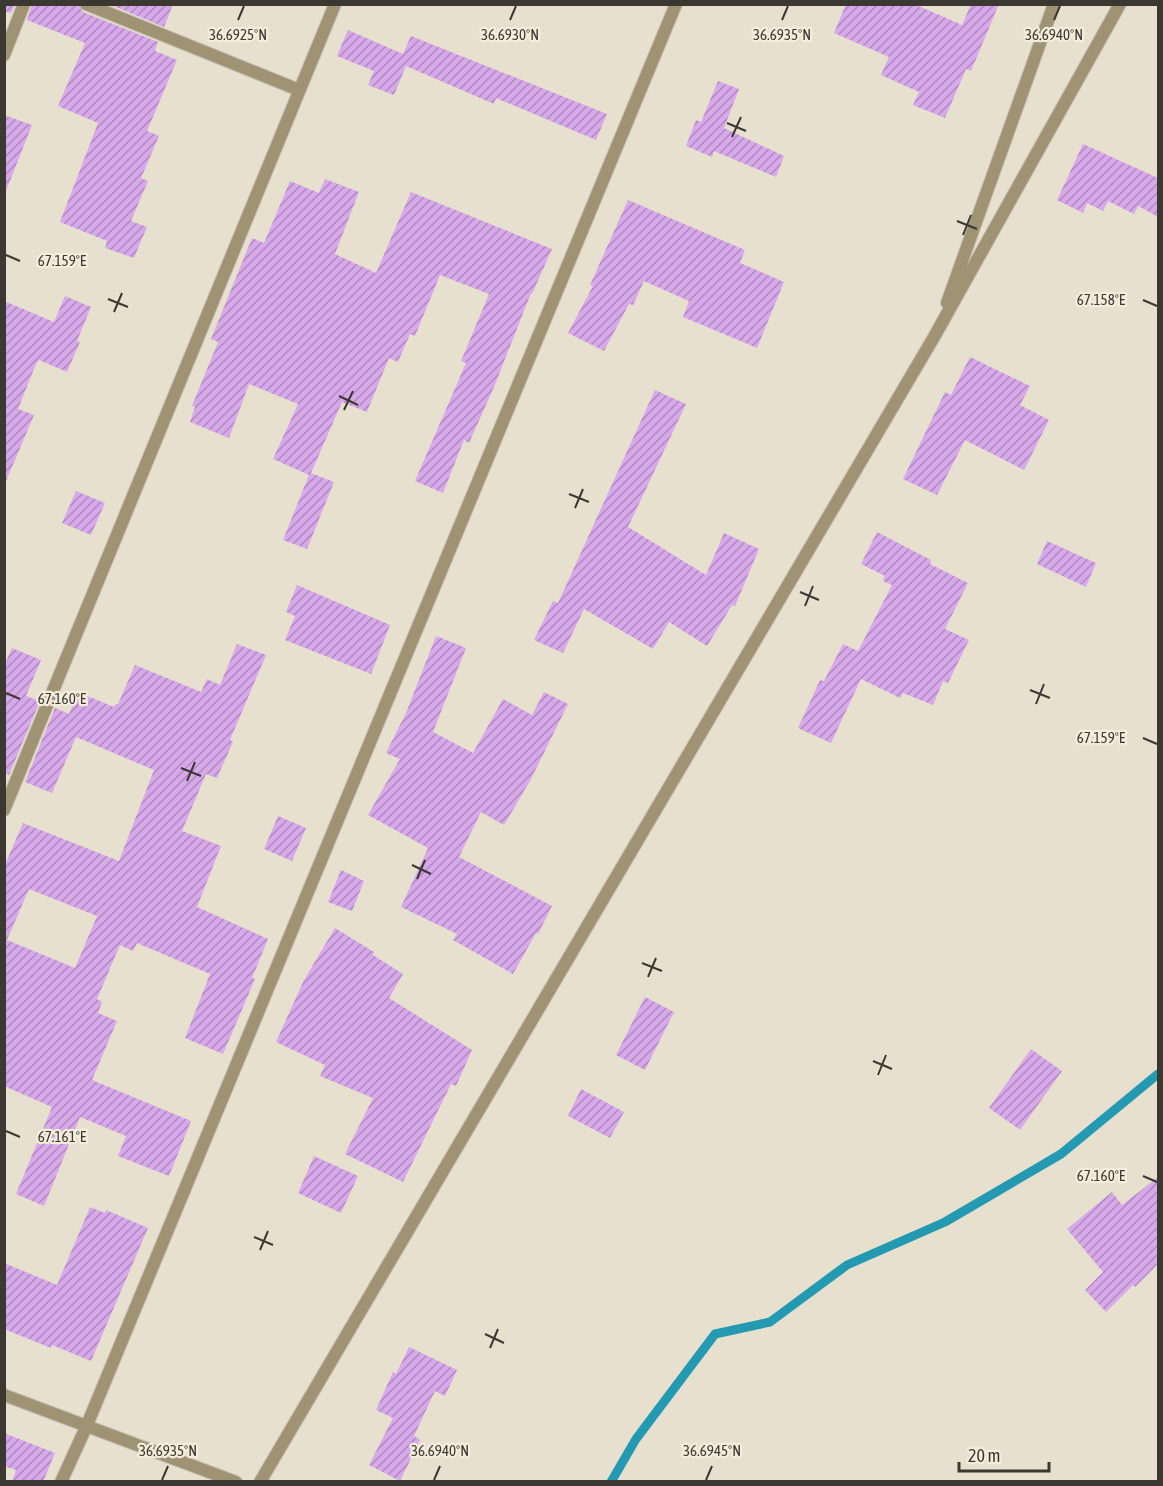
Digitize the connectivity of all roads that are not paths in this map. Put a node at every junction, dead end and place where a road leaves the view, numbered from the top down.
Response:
1 (24, 4) edge
2 (86, 4) edge
3 (335, 4) edge
4 (676, 4) edge
5 (1054, 4) edge
6 (1120, 4) edge
7 (4, 55) edge
8 (299, 90) junction
9 (934, 337) junction
10 (4, 810) edge
11 (4, 1395) edge
12 (87, 1425) junction
13 (61, 1482) edge
14 (236, 1482) edge
15 (260, 1482) edge

1 - 7 street
2 - 8 street
3 - 8 street
4 - 12 street
5 - 9 street
6 - 9 street
8 - 10 street
9 - 15 street
11 - 12 street
12 - 13 street
12 - 14 street

